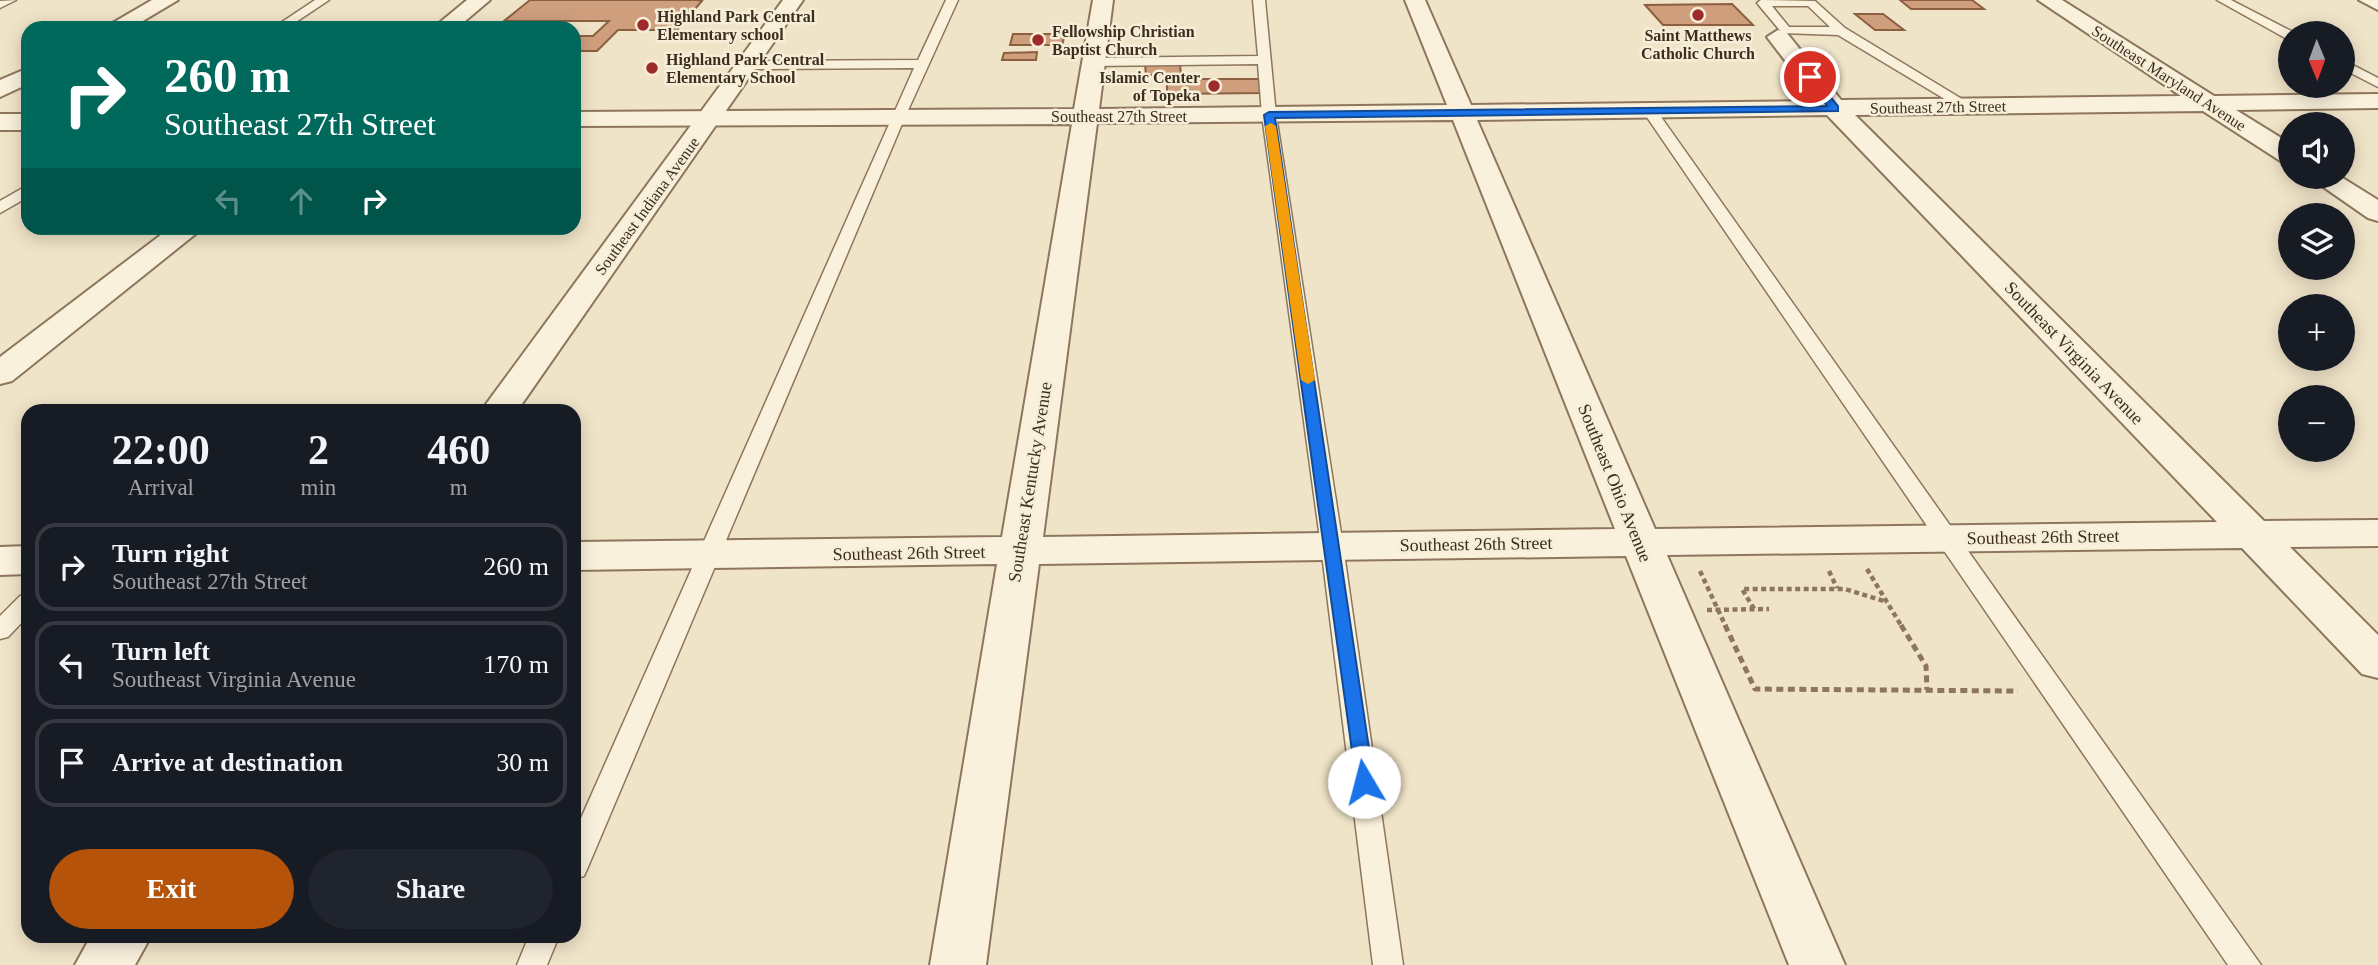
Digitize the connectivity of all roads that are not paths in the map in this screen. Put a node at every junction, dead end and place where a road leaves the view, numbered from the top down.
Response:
1 (10, 0) edge
2 (168, 0) edge
3 (323, 0) edge
4 (480, 0) edge
5 (793, 0) edge
6 (952, 0) edge
7 (1102, 0) edge
8 (1259, 0) edge
9 (1415, 0) edge
10 (2048, 0) edge
11 (2223, 0) edge
12 (2369, 0) edge
13 (2378, 4) edge
14 (0, 5) edge
15 (128, 21) edge
16 (290, 21) edge
17 (453, 21) edge
18 (2278, 29) edge
19 (1841, 31) junction
20 (1782, 34) junction
21 (1264, 60) junction
22 (1093, 62) junction
23 (922, 64) junction
24 (746, 65) junction
25 (2356, 71) edge
26 (21, 79) edge
27 (2378, 83) edge
28 (0, 90) edge
29 (2378, 101) edge
30 (2210, 104) junction
31 (1968, 107) junction
32 (1835, 108) junction
33 (1649, 110) junction
34 (1462, 112) junction
35 (1269, 115) junction
36 (1085, 116) junction
37 (898, 117) junction
38 (581, 119) edge
39 (710, 119) junction
40 (0, 122) edge
41 (21, 122) edge
42 (2278, 148) edge
43 (2342, 189) edge
44 (21, 194) edge
45 (0, 208) edge
46 (2378, 212) edge
47 (179, 235) edge
48 (0, 374) edge
49 (504, 404) edge
50 (2378, 533) edge
51 (2253, 535) junction
52 (1945, 538) junction
53 (1332, 546) junction
54 (1019, 551) junction
55 (709, 555) junction
56 (581, 556) edge
57 (1646, 556) junction
58 (0, 561) edge
59 (21, 561) edge
60 (21, 609) edge
61 (0, 631) edge
62 (2378, 662) edge
63 (581, 851) edge
64 (118, 943) edge
65 (541, 943) edge
66 (103, 965) edge
67 (532, 965) edge
68 (958, 965) edge
69 (1388, 965) edge
70 (1817, 965) edge
71 (2246, 965) edge

1 - 14 lane
2 - 15 street
3 - 16 lane
4 - 17 street
5 - 24 street, Southeast Indiana Avenue
6 - 23 lane
7 - 22 street, Southeast Kentucky Avenue
8 - 21 lane
9 - 34 street, Southeast Ohio Avenue
10 - 30 street, Southeast Maryland Avenue
11 - 18 lane
12 - 13 street
19 - 20 lane
19 - 20 lane
19 - 31 lane
20 - 32 street, Southeast Virginia Avenue
21 - 22 lane
21 - 35 lane
22 - 36 street, Southeast Kentucky Avenue
23 - 24 lane
23 - 37 lane
24 - 39 street, Southeast Indiana Avenue
25 - 27 lane
26 - 28 street
29 - 30 street, Southeast 27th Street
30 - 31 street, Southeast 27th Street
30 - 42 street, Southeast Maryland Avenue
31 - 32 street, Southeast 27th Street
32 - 33 street, Southeast 27th Street
32 - 51 street, Southeast Virginia Avenue
33 - 34 street, Southeast 27th Street
33 - 52 lane
34 - 35 street, Southeast 27th Street
34 - 57 street, Southeast Ohio Avenue
35 - 36 street, Southeast 27th Street
35 - 53 lane
36 - 37 street, Southeast 27th Street
36 - 54 street, Southeast Kentucky Avenue
37 - 39 street, Southeast 27th Street
37 - 55 lane
38 - 39 street, Southeast 27th Street
39 - 49 street, Southeast Indiana Avenue
40 - 41 street
43 - 46 street
44 - 45 lane
47 - 48 street
50 - 51 street, Southeast 26th Street
51 - 52 street, Southeast 26th Street
51 - 62 street, Southeast Virginia Avenue
52 - 57 street, Southeast 26th Street
52 - 71 lane
53 - 54 street, Southeast 26th Street
53 - 57 street, Southeast 26th Street
53 - 69 lane
54 - 55 street, Southeast 26th Street
54 - 68 street, Southeast Kentucky Avenue
55 - 56 street, Southeast 26th Street
55 - 63 lane
57 - 70 street, Southeast Ohio Avenue
58 - 59 street
60 - 61 lane
64 - 66 street
65 - 67 lane

